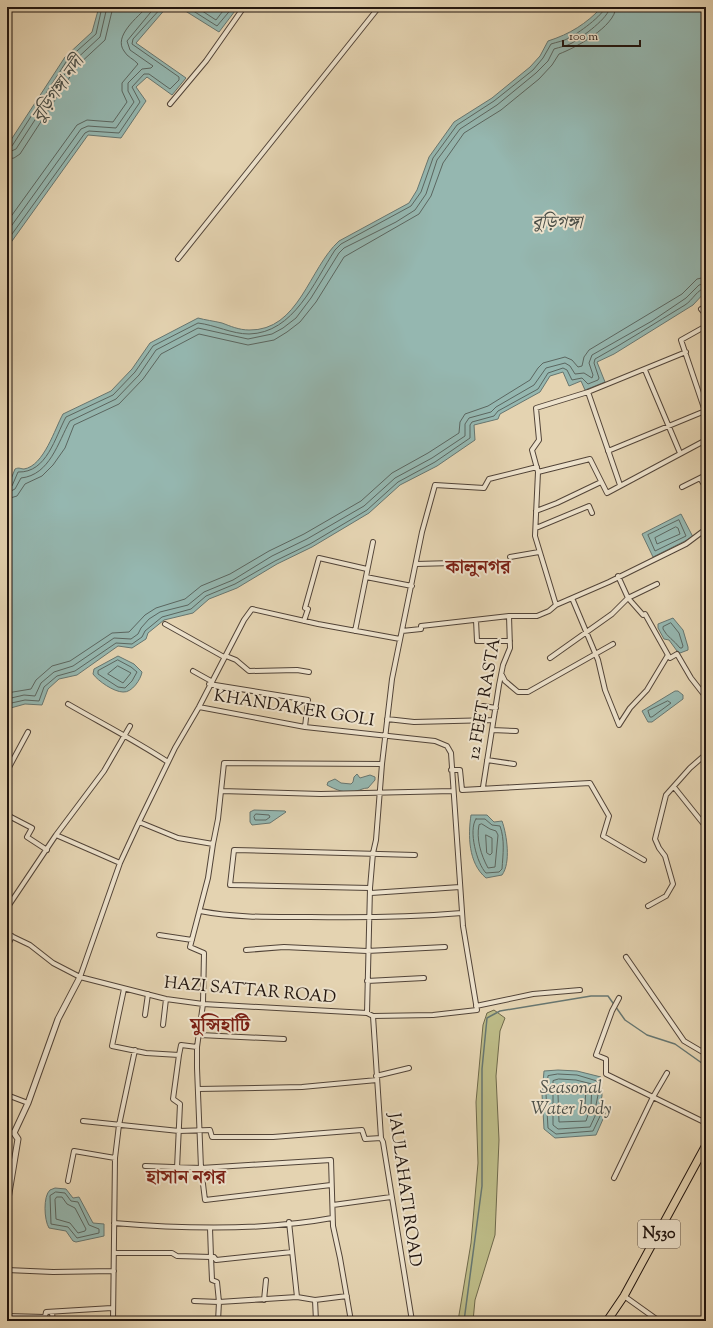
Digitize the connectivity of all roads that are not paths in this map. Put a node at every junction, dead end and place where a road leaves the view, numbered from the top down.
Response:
1 (244, 7) edge
2 (379, 7) edge
3 (170, 104) dead end
4 (178, 259) dead end
5 (700, 310) dead end
6 (706, 315) edge
7 (706, 326) edge
8 (686, 352) junction
9 (645, 370) junction
10 (588, 392) junction
11 (706, 412) edge
12 (668, 426) junction
13 (706, 440) edge
14 (608, 451) junction
15 (680, 453) junction
16 (538, 470) junction
17 (706, 475) edge
18 (700, 478) junction
19 (601, 482) junction
20 (620, 485) junction
21 (682, 487) dead end
22 (706, 488) edge
23 (536, 511) junction
24 (592, 512) dead end
25 (536, 528) junction
26 (706, 529) edge
27 (373, 542) dead end
28 (539, 552) junction
29 (510, 558) dead end
30 (453, 563) dead end
31 (416, 564) junction
32 (367, 569) junction
33 (618, 576) junction
34 (366, 577) junction
35 (657, 584) dead end
36 (412, 586) junction
37 (572, 598) junction
38 (628, 598) junction
39 (556, 605) junction
40 (509, 616) junction
41 (476, 620) junction
42 (304, 621) junction
43 (165, 624) dead end
44 (355, 631) junction
45 (402, 631) junction
46 (587, 632) junction
47 (400, 639) junction
48 (510, 641) junction
49 (613, 644) dead end
50 (596, 654) junction
51 (668, 655) junction
52 (224, 657) junction
53 (550, 658) dead end
54 (193, 671) dead end
55 (309, 672) dead end
56 (502, 675) junction
57 (210, 682) junction
58 (705, 696) dead end
59 (68, 704) dead end
60 (483, 706) dead end
61 (199, 707) junction
62 (496, 708) junction
63 (387, 720) junction
64 (493, 720) junction
65 (130, 726) dead end
66 (305, 726) junction
67 (492, 730) junction
68 (516, 731) dead end
69 (28, 732) dead end
70 (124, 737) junction
71 (386, 737) junction
72 (706, 754) edge
73 (487, 760) junction
74 (168, 762) junction
75 (382, 764) junction
76 (514, 764) dead end
77 (451, 770) junction
78 (7, 772) edge
79 (483, 787) junction
80 (674, 787) junction
81 (221, 791) junction
82 (452, 792) junction
83 (380, 793) junction
84 (7, 814) edge
85 (139, 822) junction
86 (706, 827) edge
87 (56, 836) junction
88 (213, 844) junction
89 (47, 850) junction
90 (373, 853) junction
91 (415, 855) dead end
92 (644, 860) dead end
93 (120, 863) junction
94 (460, 887) junction
95 (370, 888) junction
96 (371, 893) junction
97 (648, 906) dead end
98 (7, 908) edge
99 (200, 911) junction
100 (462, 913) junction
101 (370, 916) junction
102 (7, 934) edge
103 (159, 935) dead end
104 (12, 936) junction
105 (192, 940) junction
106 (7, 947) edge
107 (445, 947) dead end
108 (246, 950) dead end
109 (367, 951) junction
110 (626, 957) dead end
111 (80, 977) junction
112 (424, 978) dead end
113 (367, 981) junction
114 (124, 989) junction
115 (580, 990) dead end
116 (148, 994) junction
117 (166, 999) junction
118 (617, 1000) dead end
119 (203, 1003) junction
120 (477, 1008) junction
121 (367, 1013) junction
122 (145, 1015) dead end
123 (373, 1016) junction
124 (163, 1025) dead end
125 (200, 1035) junction
126 (284, 1040) dead end
127 (197, 1047) junction
128 (134, 1050) junction
129 (706, 1054) edge
130 (178, 1055) junction
131 (409, 1068) dead end
132 (667, 1072) dead end
133 (376, 1078) junction
134 (198, 1089) junction
135 (7, 1095) edge
136 (653, 1097) junction
137 (28, 1103) junction
138 (84, 1120) dead end
139 (706, 1123) edge
140 (119, 1125) junction
141 (179, 1131) junction
142 (199, 1131) junction
143 (7, 1132) edge
144 (14, 1133) junction
145 (381, 1138) junction
146 (706, 1145) edge
147 (116, 1158) junction
148 (145, 1166) dead end
149 (177, 1168) junction
150 (201, 1168) junction
151 (614, 1178) dead end
152 (68, 1181) dead end
153 (331, 1184) junction
154 (391, 1197) junction
155 (7, 1203) edge
156 (333, 1205) junction
157 (332, 1218) junction
158 (289, 1222) junction
159 (114, 1223) junction
160 (210, 1228) junction
161 (292, 1252) junction
162 (114, 1253) junction
163 (211, 1257) junction
164 (7, 1270) edge
165 (114, 1271) junction
166 (266, 1280) dead end
167 (347, 1296) junction
168 (624, 1296) junction
169 (297, 1297) junction
170 (264, 1300) junction
171 (315, 1300) junction
172 (194, 1301) dead end
173 (219, 1302) junction
174 (112, 1308) junction
175 (52, 1313) junction
176 (7, 1316) edge
177 (53, 1321) edge
178 (113, 1321) edge
179 (218, 1321) edge
180 (316, 1321) edge
181 (351, 1321) edge
182 (412, 1321) edge
183 (607, 1321) edge
184 (659, 1321) edge

1 - 3 street
2 - 4 street
5 - 6 street
7 - 8 street
8 - 9 street
8 - 11 street
9 - 10 street
9 - 12 street
10 - 14 street
10 - 16 street
11 - 12 street
12 - 14 street
12 - 15 street
13 - 15 street
14 - 20 street
15 - 20 street
16 - 19 street
16 - 23 street
16 - 31 street
17 - 18 street
18 - 21 street
18 - 22 street
19 - 20 street
19 - 23 street
23 - 25 street
24 - 25 street
25 - 28 street
26 - 33 street
27 - 32 street
28 - 29 street
28 - 39 street
30 - 31 street
31 - 36 street
32 - 34 street
32 - 42 street
33 - 37 street
33 - 38 street
34 - 36 street
34 - 44 street
35 - 38 street
36 - 45 street
37 - 39 street
37 - 46 street
38 - 46 street
38 - 51 street
39 - 40 street
40 - 41 street
40 - 48 street, 12 FEET RASTA
41 - 45 street
41 - 48 street
42 - 44 street
42 - 52 street
43 - 52 street
44 - 47 street
45 - 47 street
46 - 50 street
46 - 53 street
47 - 63 street
48 - 56 street, 12 FEET RASTA
49 - 50 street
50 - 51 street
50 - 56 street
51 - 58 street
52 - 55 street
52 - 57 street
54 - 57 street
56 - 62 street, 12 FEET RASTA
57 - 61 street
57 - 66 street
59 - 70 street
60 - 62 street
61 - 66 street, KHANDAKER GOLI
61 - 74 street
62 - 64 street, 12 FEET RASTA
63 - 64 street
63 - 71 street
64 - 67 street, 12 FEET RASTA
65 - 70 street
66 - 71 street, KHANDAKER GOLI
67 - 68 street
67 - 73 street, 12 FEET RASTA
69 - 78 street
70 - 74 street
70 - 87 street
71 - 75 street
71 - 77 street, KHANDAKER GOLI
72 - 80 street
73 - 76 street
73 - 79 street, 12 FEET RASTA
74 - 85 street
75 - 81 street
75 - 83 street
77 - 79 street
77 - 82 street
79 - 92 street
80 - 86 street
80 - 97 street
81 - 83 street
81 - 88 street
82 - 83 street
82 - 94 street
83 - 90 street
84 - 89 street
85 - 88 street
85 - 93 street
87 - 89 street
87 - 93 street
88 - 99 street
89 - 98 street
90 - 91 street
90 - 95 street
90 - 95 street
93 - 111 street
94 - 96 street
94 - 100 street
95 - 96 street
96 - 101 street
99 - 101 street
99 - 105 street
100 - 101 street
100 - 120 street
101 - 109 street
102 - 104 street, HAZI SATTAR ROAD
103 - 105 street
104 - 106 street
104 - 111 street, HAZI SATTAR ROAD
105 - 119 street
107 - 109 street
108 - 109 street
109 - 113 street
110 - 129 street
111 - 114 street, HAZI SATTAR ROAD
111 - 137 street
112 - 113 street
113 - 121 street
114 - 116 street, HAZI SATTAR ROAD
114 - 128 street
115 - 120 street
116 - 117 street, HAZI SATTAR ROAD
116 - 122 street
117 - 119 street, HAZI SATTAR ROAD
117 - 124 street
118 - 136 street
119 - 121 street, HAZI SATTAR ROAD
119 - 125 street
120 - 123 street
121 - 123 street, HAZI SATTAR ROAD
123 - 133 street, JAULAHATI ROAD
125 - 126 street
125 - 127 street
127 - 130 street
127 - 134 street
128 - 130 street
128 - 140 street
130 - 141 street
131 - 133 street
132 - 136 street
133 - 134 street
133 - 145 street, JAULAHATI ROAD
134 - 142 street
135 - 137 street
136 - 139 street
136 - 151 street
137 - 144 street
138 - 140 street
140 - 141 street
140 - 147 street
141 - 142 street
141 - 149 street
142 - 145 street
142 - 150 street
143 - 144 street
144 - 155 street
145 - 154 street, JAULAHATI ROAD
146 - 168 highway, N530
147 - 152 street
147 - 159 street
148 - 149 street
149 - 150 street
150 - 153 street
150 - 153 street
153 - 156 street
154 - 156 street
154 - 182 street, JAULAHATI ROAD
156 - 157 street
157 - 158 street
157 - 167 street
158 - 160 street
158 - 161 street
159 - 160 street
159 - 162 street
160 - 163 street
161 - 163 street
161 - 169 street
162 - 163 street
162 - 165 street
163 - 173 street
164 - 165 street
165 - 174 street
166 - 170 street
167 - 171 street
167 - 181 street
168 - 183 highway, N530
168 - 184 street
169 - 170 street
169 - 171 street
170 - 173 street
171 - 180 street
172 - 173 street
173 - 179 street
174 - 175 street
174 - 178 street
175 - 176 street
175 - 177 street

